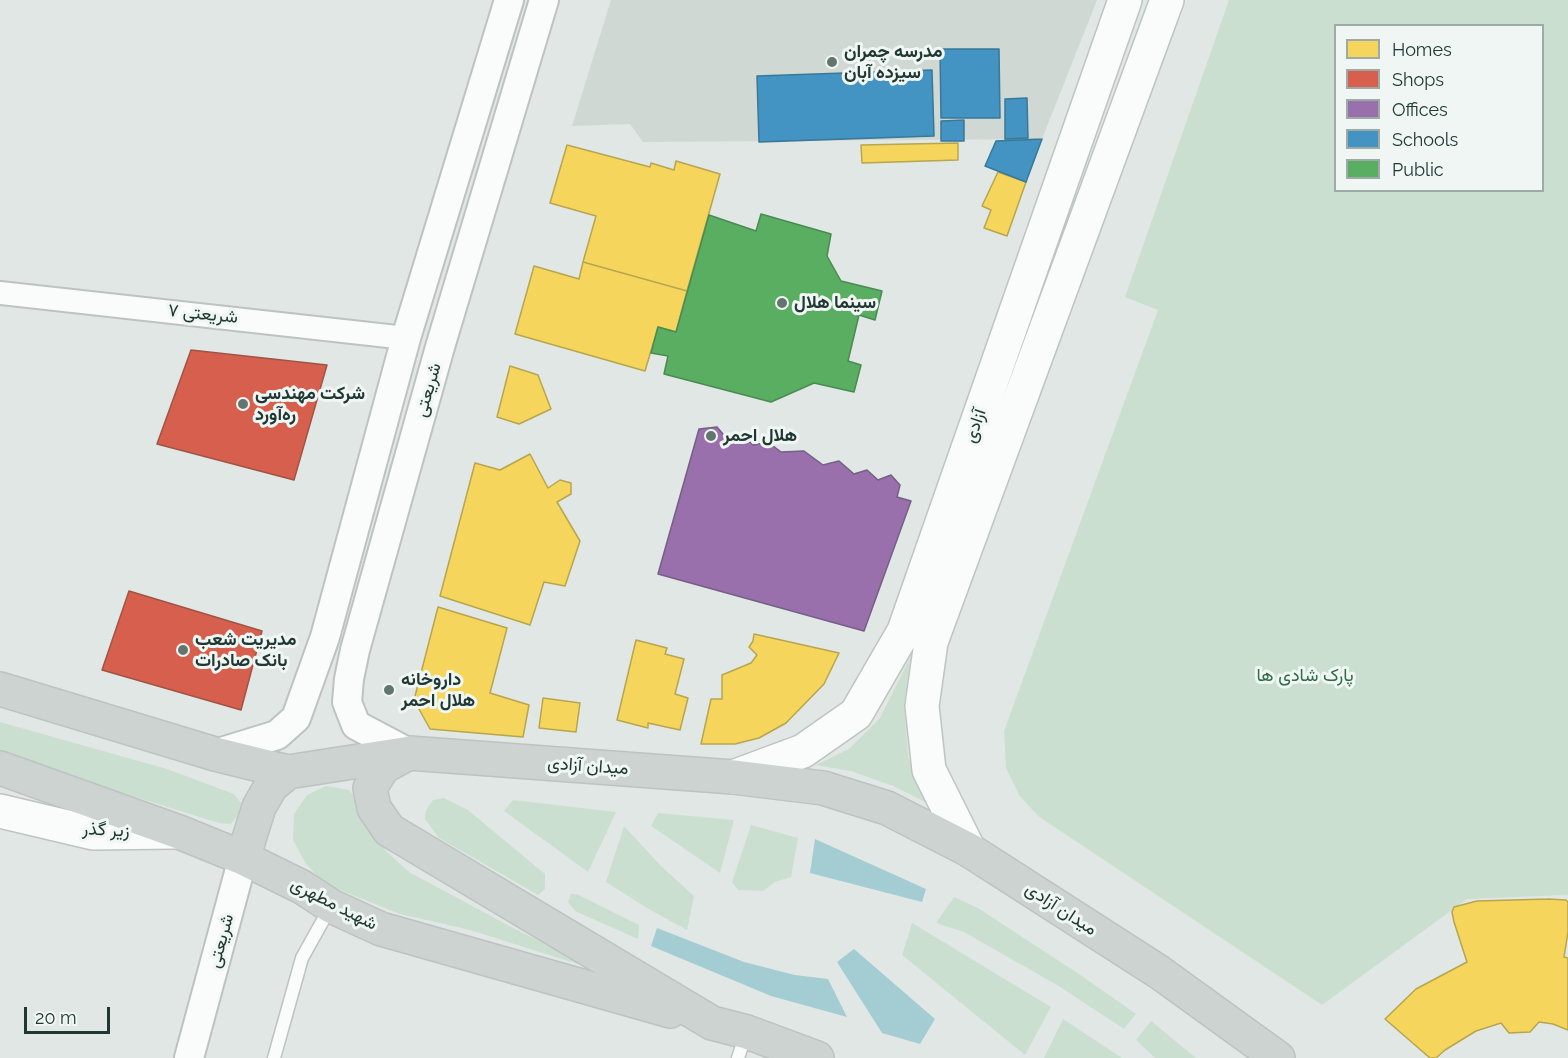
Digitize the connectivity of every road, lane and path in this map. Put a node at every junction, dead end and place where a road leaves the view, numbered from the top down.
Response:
1 (508, 0) edge
2 (544, 0) edge
3 (1125, 0) edge
4 (1167, 0) edge
5 (0, 293) edge
6 (406, 338) junction
7 (440, 347) junction
8 (0, 689) edge
9 (408, 753) junction
10 (215, 754) junction
11 (0, 768) edge
12 (288, 772) junction
13 (733, 777) junction
14 (0, 811) edge
15 (179, 832) junction
16 (969, 850) junction
17 (243, 858) junction
18 (331, 906) junction
19 (712, 1023) junction
20 (742, 1045) edge
21 (189, 1058) edge
22 (274, 1058) edge
23 (815, 1058) edge
24 (1278, 1058) edge

1 - 6 street
2 - 7 street, شریعتی
3 - 13 main road, آزادی
4 - 16 main road, آزادی
5 - 6 street, شریعتی ۷
6 - 7 street
6 - 10 street
7 - 9 street, شریعتی
8 - 10 main road
9 - 12 main road
9 - 13 main road, میدان آزادی
9 - 19 main road
10 - 12 main road
11 - 15 main road, شهید مطهری
12 - 17 main road
13 - 16 main road, میدان آزادی
14 - 15 main road, زیر گذر
15 - 17 main road, شهید مطهری
16 - 24 main road, میدان آزادی
17 - 18 main road, شهید مطهری
17 - 21 street, شریعتی
18 - 19 main road, شهید مطهری
18 - 22 lane
19 - 20 main road
20 - 23 main road

